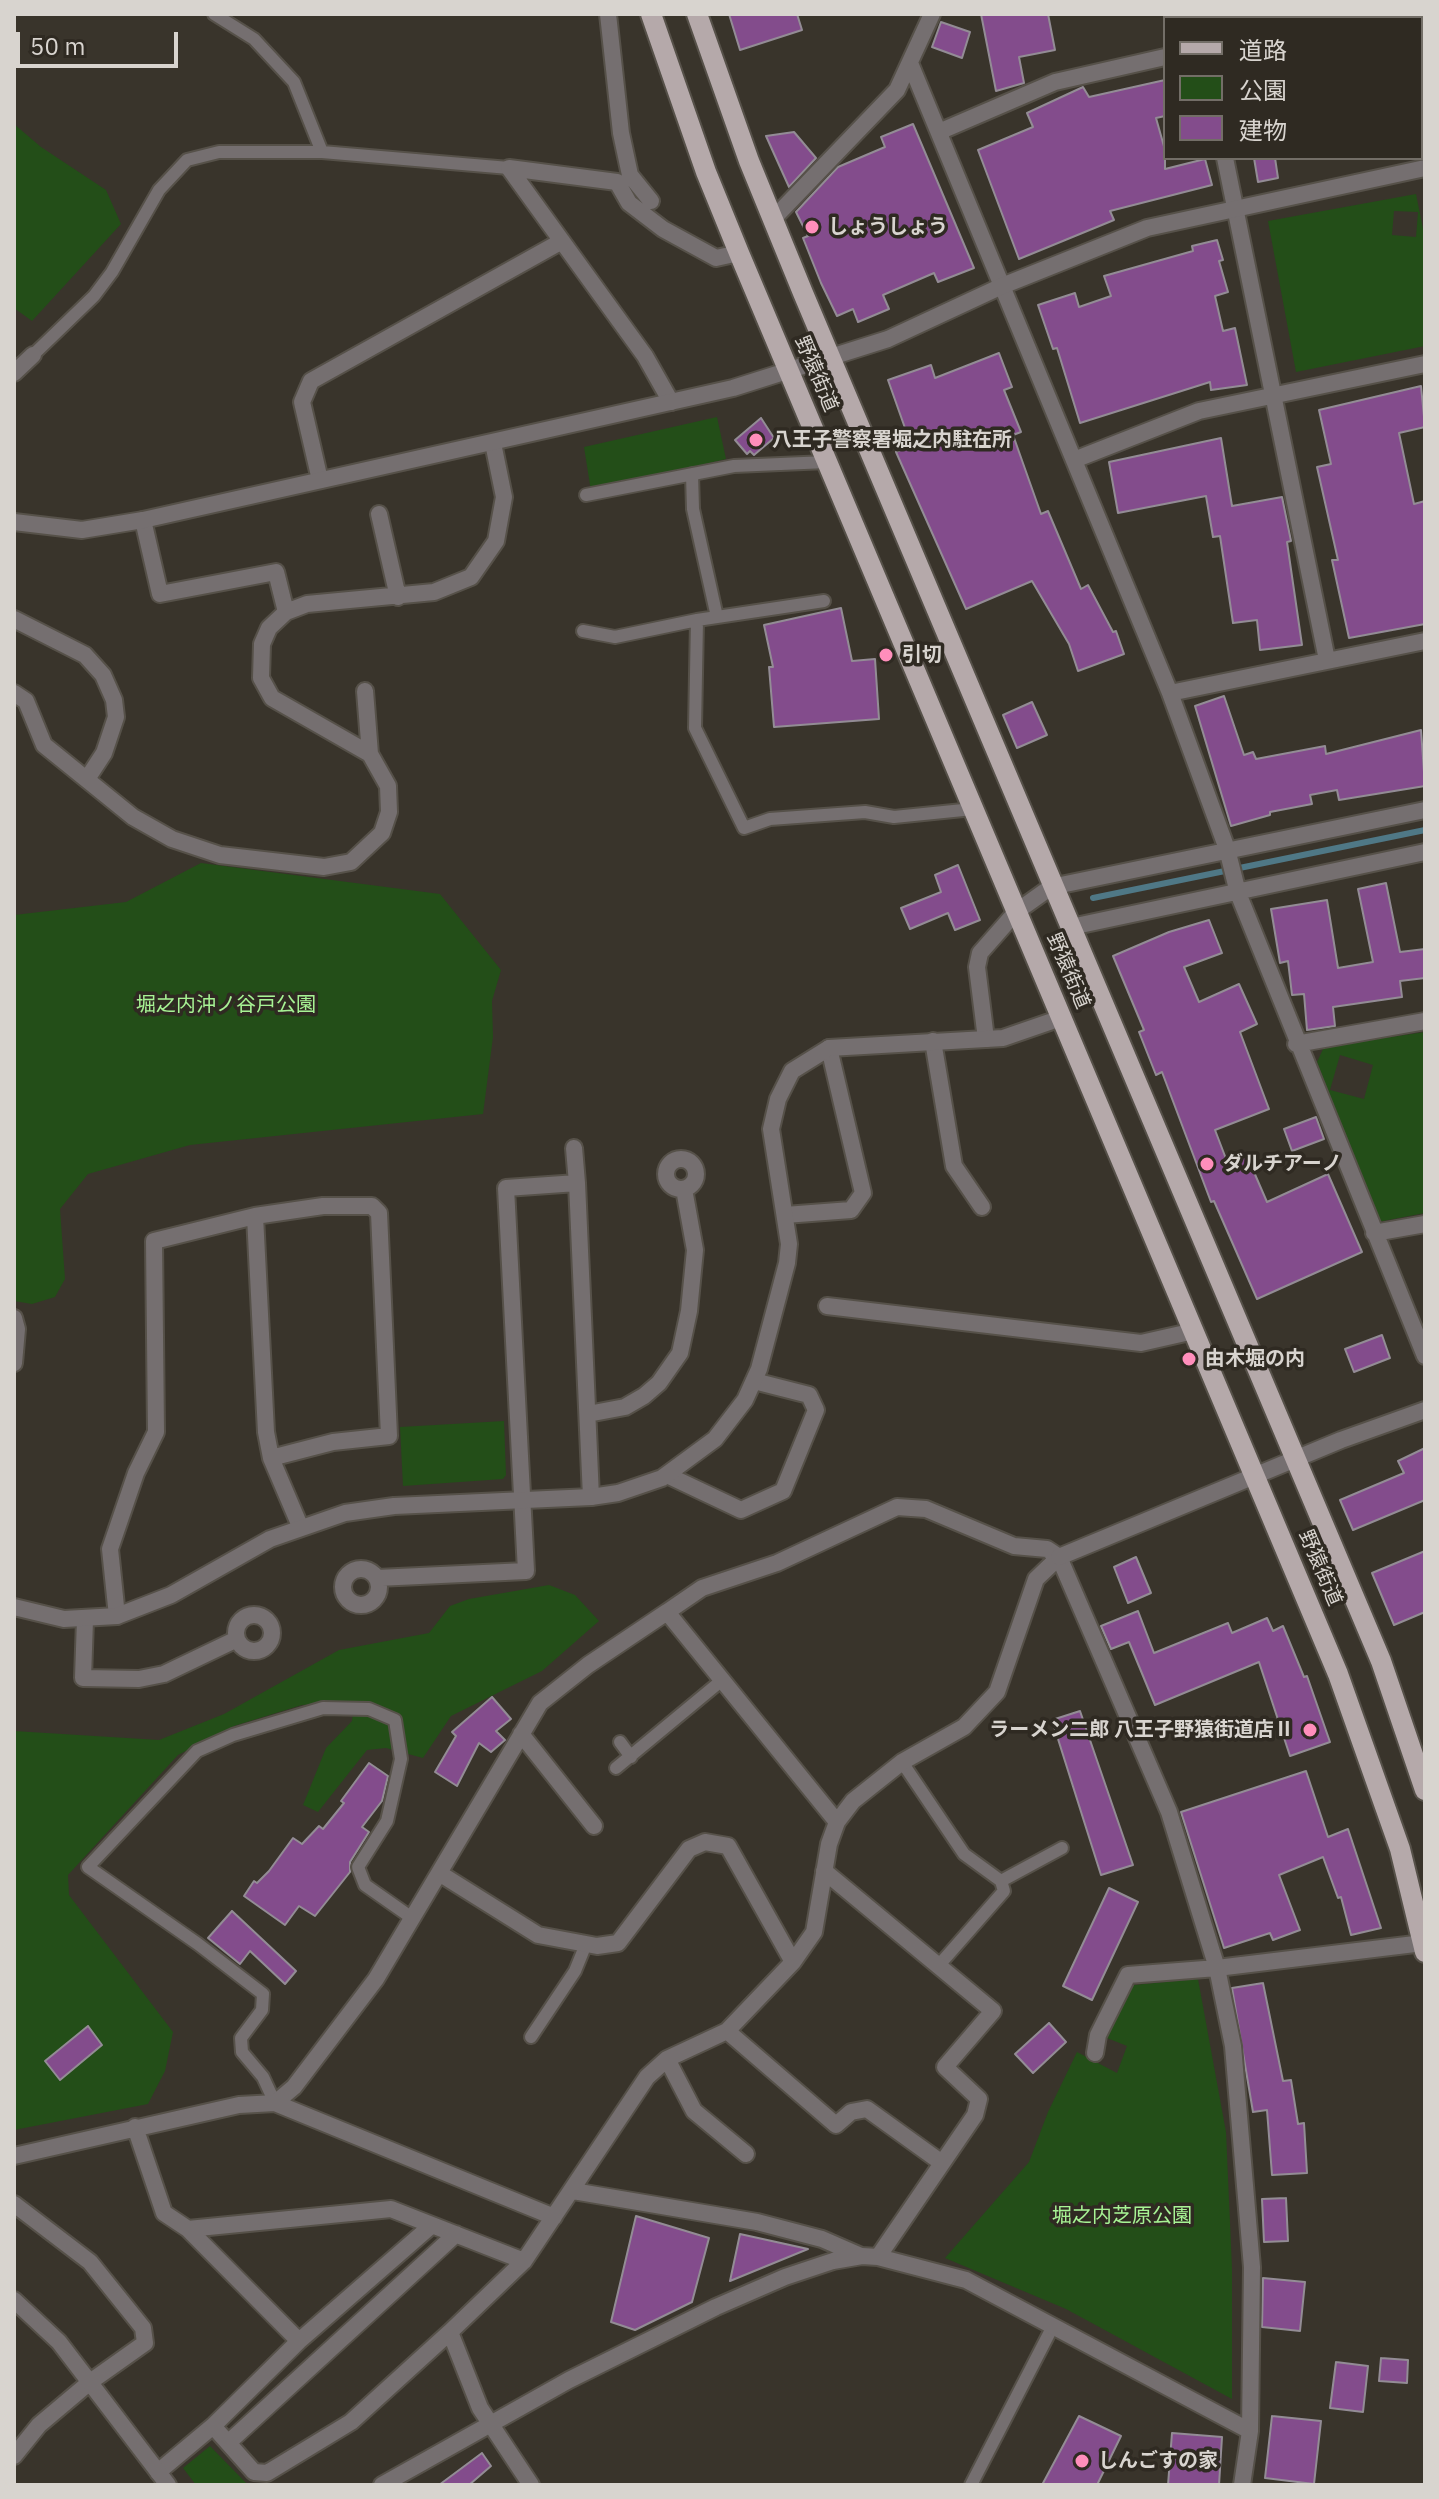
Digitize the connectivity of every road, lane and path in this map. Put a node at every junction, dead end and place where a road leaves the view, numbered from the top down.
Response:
1 (214, 14) edge
2 (608, 14) edge
3 (651, 14) edge
4 (697, 14) edge
5 (932, 14) edge
6 (1163, 57) edge
7 (910, 63) junction
8 (941, 131) junction
9 (322, 152) junction
10 (1225, 160) edge
11 (1405, 165) edge
12 (509, 168) junction
13 (1425, 168) edge
14 (651, 201) dead end
15 (1235, 207) junction
16 (773, 219) junction
17 (562, 241) junction
18 (739, 253) junction
19 (1002, 286) junction
20 (33, 355) joint
21 (832, 358) junction
22 (1425, 364) edge
23 (789, 372) junction
24 (14, 373) edge
25 (1273, 396) junction
26 (671, 402) junction
27 (493, 443) junction
28 (1074, 460) junction
29 (827, 462) junction
30 (692, 474) junction
31 (320, 480) junction
32 (586, 495) dead end
33 (379, 514) dead end
34 (143, 520) junction
35 (14, 522) edge
36 (398, 597) junction
37 (824, 601) dead end
38 (286, 612) junction
39 (717, 617) junction
40 (14, 619) edge
41 (697, 620) junction
42 (583, 631) dead end
43 (1425, 641) edge
44 (1327, 660) junction
45 (365, 691) dead end
46 (14, 693) edge
47 (1170, 693) junction
48 (370, 754) junction
49 (87, 779) junction
50 (973, 809) junction
51 (1425, 810) edge
52 (1227, 849) junction
53 (1425, 852) edge
54 (1051, 887) junction
55 (1238, 893) junction
56 (1016, 912) junction
57 (1071, 927) junction
58 (1061, 1018) junction
59 (1425, 1021) edge
60 (986, 1039) junction
61 (933, 1041) junction
62 (1296, 1044) junction
63 (829, 1048) junction
64 (574, 1148) dead end
65 (577, 1183) junction
66 (684, 1189) dead end
67 (982, 1207) dead end
68 (785, 1215) junction
69 (255, 1216) junction
70 (1425, 1224) edge
71 (1374, 1233) junction
72 (827, 1306) dead end
73 (14, 1318) edge
74 (1194, 1331) junction
75 (1425, 1356) edge
76 (14, 1363) edge
77 (754, 1381) junction
78 (1425, 1410) edge
79 (588, 1414) junction
80 (271, 1458) junction
81 (1296, 1459) junction
82 (667, 1475) junction
83 (1256, 1476) junction
84 (591, 1497) junction
85 (522, 1500) junction
86 (300, 1526) junction
87 (1059, 1557) junction
88 (377, 1578) dead end
89 (14, 1607) edge
90 (667, 1612) junction
91 (117, 1616) junction
92 (85, 1620) junction
93 (237, 1639) dead end
94 (721, 1681) junction
95 (521, 1734) junction
96 (620, 1742) dead end
97 (631, 1757) junction
98 (902, 1762) junction
99 (616, 1768) dead end
100 (1425, 1790) edge
101 (837, 1822) junction
102 (594, 1826) dead end
103 (1062, 1848) dead end
104 (824, 1871) junction
105 (439, 1873) junction
106 (1001, 1881) junction
107 (412, 1918) junction
108 (586, 1944) junction
109 (1424, 1948) edge
110 (793, 1962) junction
111 (940, 1964) junction
112 (1217, 1968) junction
113 (727, 2031) junction
114 (531, 2037) dead end
115 (1095, 2053) dead end
116 (667, 2059) junction
117 (275, 2103) junction
118 (135, 2127) junction
119 (746, 2154) dead end
120 (14, 2156) edge
121 (942, 2163) junction
122 (573, 2191) junction
123 (14, 2204) edge
124 (554, 2217) junction
125 (432, 2225) junction
126 (188, 2229) junction
127 (456, 2234) junction
128 (870, 2256) junction
129 (524, 2261) junction
130 (14, 2300) edge
131 (1053, 2326) junction
132 (450, 2332) junction
133 (299, 2341) junction
134 (90, 2382) junction
135 (489, 2424) junction
136 (213, 2426) junction
137 (1250, 2431) junction
138 (229, 2442) junction
139 (14, 2456) edge
140 (163, 2478) edge
141 (382, 2485) edge
142 (531, 2485) edge
143 (971, 2485) edge
144 (1242, 2485) edge

1 - 9 lane
2 - 14 street
3 - 18 main road, 野猿街道
4 - 16 main road, 野猿街道
5 - 7 street
6 - 8 street
7 - 8 street
7 - 16 street
8 - 19 street
9 - 12 lane
9 - 20 lane
10 - 15 street
11 - 13 street
11 - 15 street
12 - 17 street
12 - 18 street
15 - 19 street
15 - 25 street
16 - 21 main road, 野猿街道
17 - 26 street
17 - 31 street
18 - 23 main road, 野猿街道
19 - 21 street
19 - 28 street
20 - 24 street
21 - 23 street
21 - 54 main road, 野猿街道
22 - 25 street
23 - 26 street
23 - 29 main road, 野猿街道
25 - 28 street
25 - 44 street
26 - 27 street
27 - 31 street
27 - 36 street
28 - 47 street
29 - 30 lane
29 - 50 main road, 野猿街道
30 - 32 lane
30 - 39 lane
31 - 34 street
33 - 36 street
34 - 35 street
34 - 38 street
36 - 38 street
37 - 39 lane
38 - 48 street
39 - 41 lane
40 - 49 street
41 - 42 lane
41 - 50 lane
43 - 44 street
44 - 47 street
45 - 48 street
46 - 49 street
47 - 52 street
48 - 49 street
50 - 56 main road, 野猿街道
51 - 52 street
52 - 54 street
52 - 55 street
53 - 55 street
54 - 56 street
54 - 57 main road, 野猿街道
55 - 57 street
55 - 62 street
56 - 58 main road, 野猿街道
56 - 60 street
57 - 81 main road, 野猿街道
58 - 60 street
58 - 74 main road, 野猿街道
59 - 62 street
60 - 61 street
61 - 63 street
61 - 67 street
62 - 71 street
63 - 68 street
63 - 68 street
64 - 65 street
65 - 79 street
65 - 85 street
66 - 79 street
68 - 77 street
69 - 80 street
69 - 80 street
69 - 91 street
70 - 71 street
71 - 75 street
72 - 74 street
73 - 76 street
74 - 83 main road, 野猿街道
77 - 82 street
77 - 82 street
78 - 81 street
79 - 84 street
80 - 86 street
81 - 83 street
81 - 100 main road, 野猿街道
82 - 84 street
83 - 87 street
83 - 109 main road, 野猿街道
84 - 85 street
85 - 86 street
85 - 88 street
86 - 91 street
87 - 90 street
87 - 98 street
87 - 112 street
89 - 92 street
90 - 94 street
90 - 95 street
91 - 92 street
92 - 93 street
94 - 97 lane
94 - 101 street
95 - 102 street
95 - 105 street
96 - 97 lane
97 - 99 lane
98 - 101 street
98 - 106 lane
101 - 104 street
103 - 106 lane
104 - 110 street
104 - 111 street
105 - 107 street
105 - 108 street
106 - 111 lane
107 - 117 street
107 - 117 lane
108 - 110 street
108 - 114 lane
109 - 112 street
110 - 113 street
111 - 121 street
112 - 115 street
112 - 137 street
113 - 116 street
113 - 121 street
116 - 119 street
116 - 122 street
117 - 118 street
117 - 124 street
118 - 120 street
118 - 126 street
121 - 128 street
122 - 124 street
122 - 128 street
123 - 134 street
124 - 129 street
125 - 126 street
125 - 127 street
125 - 133 street
126 - 133 street
127 - 129 street
127 - 138 street
128 - 131 street
128 - 135 street
129 - 132 street
130 - 134 street
131 - 137 street
131 - 143 lane
132 - 135 street
132 - 138 street
133 - 136 street
134 - 139 street
134 - 140 street
135 - 141 street
135 - 142 street
136 - 138 street
136 - 140 street
137 - 144 street

